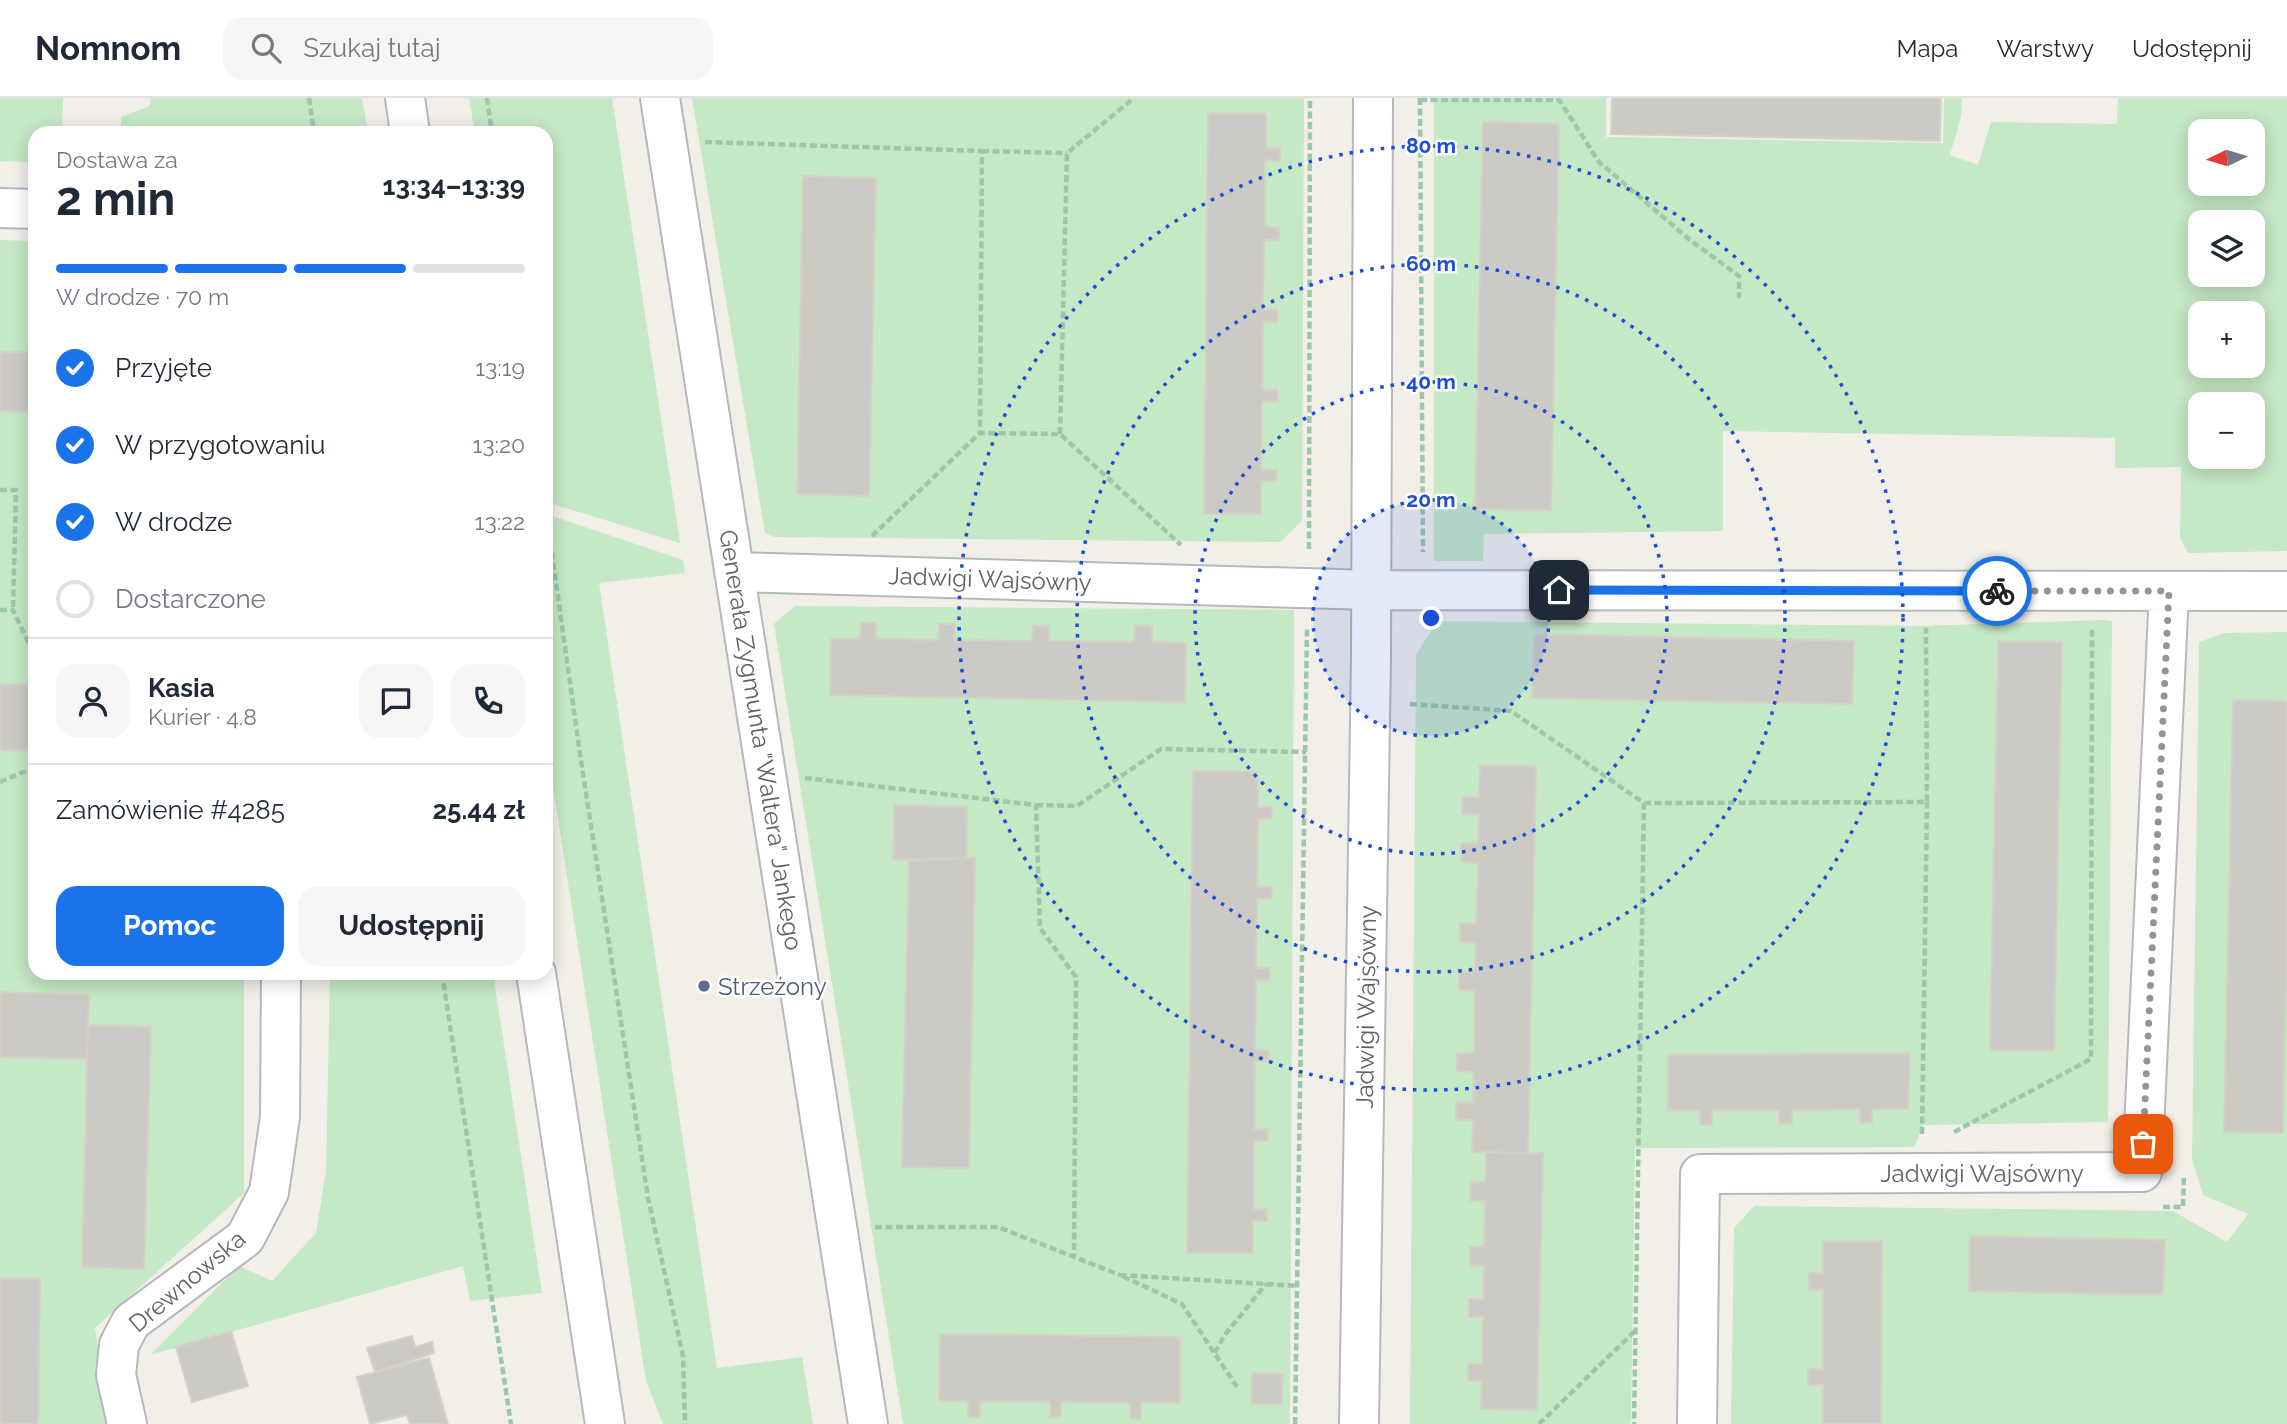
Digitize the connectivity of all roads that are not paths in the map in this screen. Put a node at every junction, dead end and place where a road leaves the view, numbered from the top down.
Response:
1 (405, 98) edge
2 (660, 98) edge
3 (1373, 98) edge
4 (409, 126) edge
5 (0, 208) edge
6 (28, 209) edge
7 (734, 572) junction
8 (1372, 590) junction
9 (2169, 591) junction
10 (2287, 591) edge
11 (281, 980) edge
12 (537, 980) edge
13 (127, 1424) edge
14 (605, 1424) edge
15 (868, 1424) edge
16 (1359, 1424) edge
17 (1697, 1424) edge

1 - 4 street
2 - 7 street, Generała Zygmunta "Waltera" Jankego
3 - 8 street, Jadwigi Wajsówny
5 - 6 street
7 - 8 street, Jadwigi Wajsówny
7 - 15 street, Generała Zygmunta "Waltera" Jankego
8 - 9 street, Jadwigi Wajsówny
8 - 16 street, Jadwigi Wajsówny
9 - 10 street, Jadwigi Wajsówny
9 - 17 street, Jadwigi Wajsówny
11 - 13 street, Drewnowska
12 - 14 street

